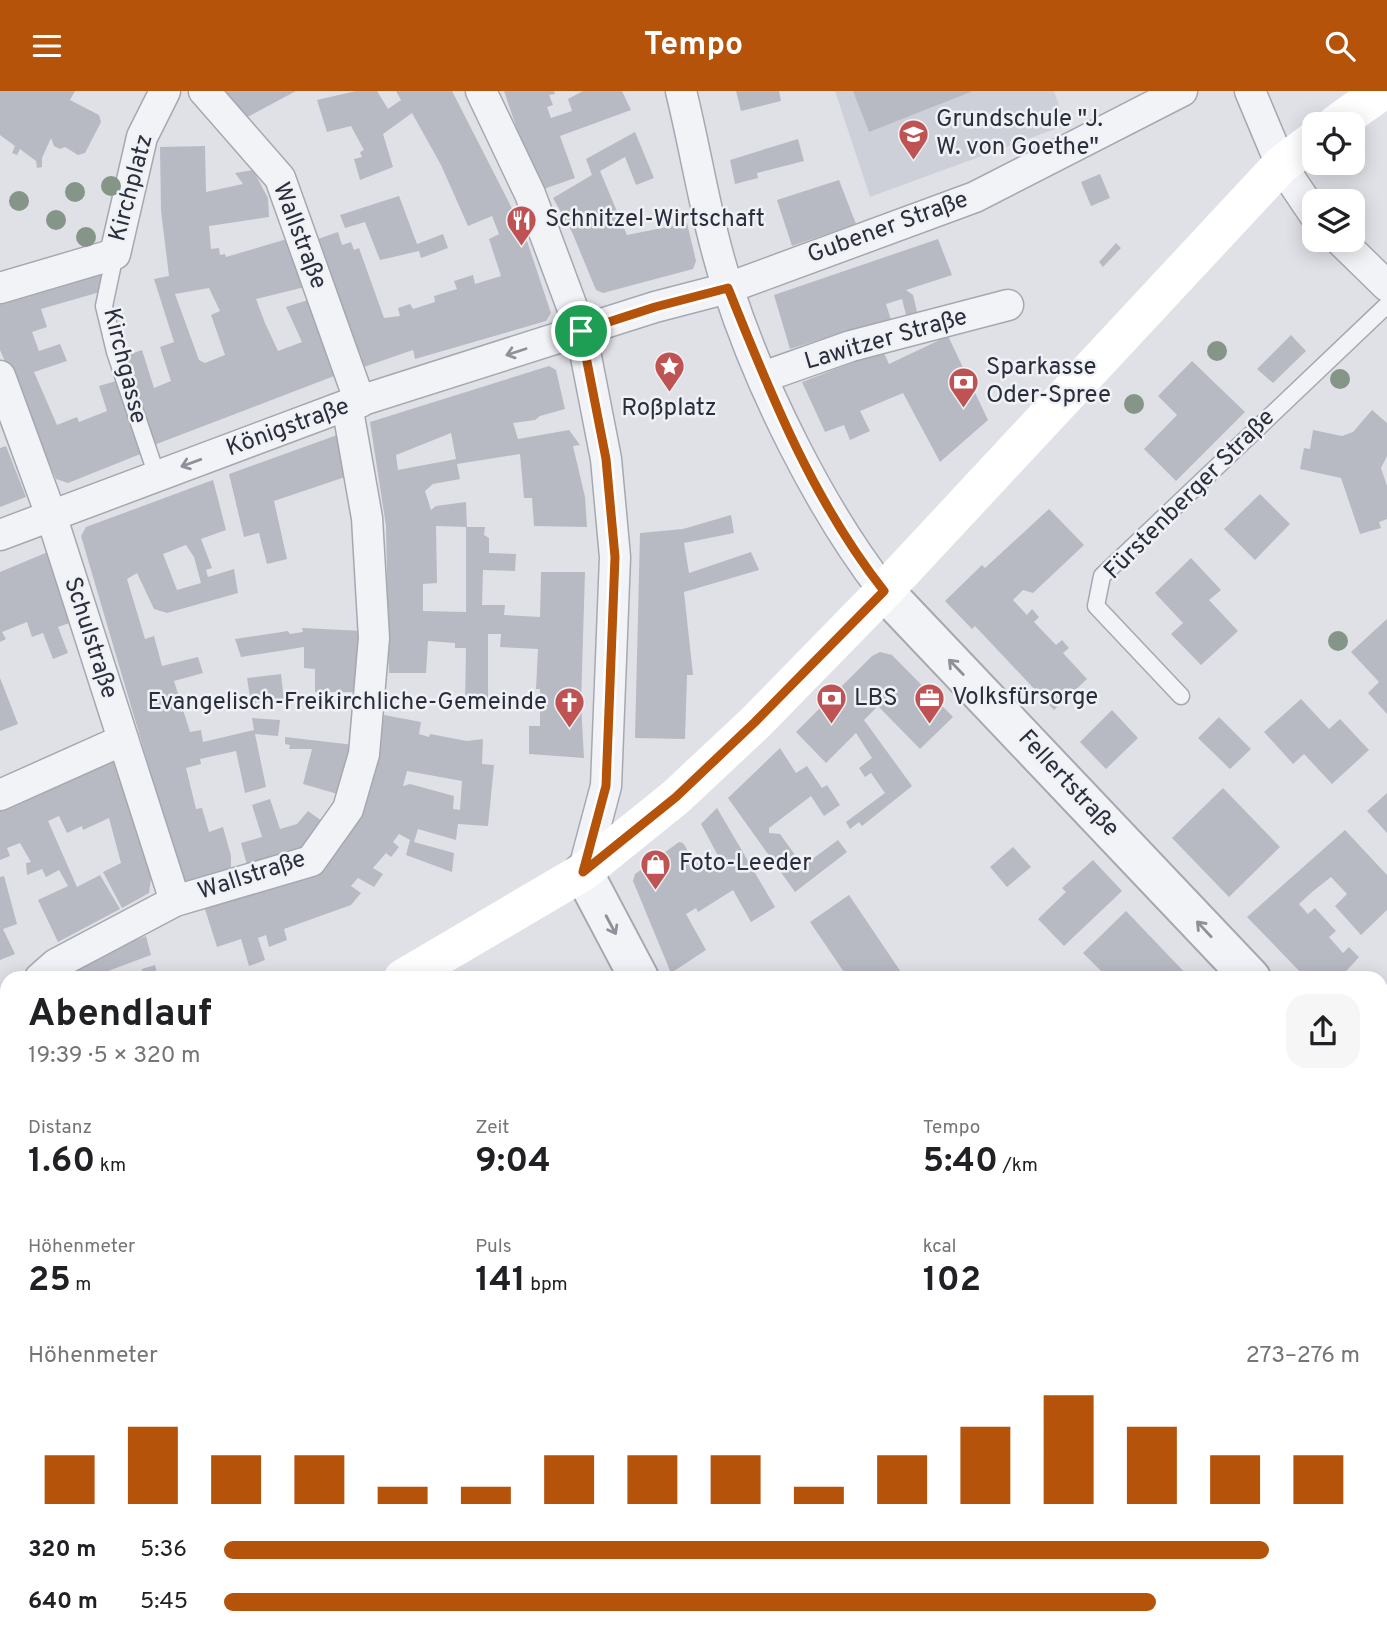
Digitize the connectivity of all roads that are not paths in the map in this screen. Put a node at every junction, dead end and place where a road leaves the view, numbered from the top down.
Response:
1 (165, 91) edge
2 (204, 91) edge
3 (481, 91) edge
4 (681, 91) edge
5 (1182, 91) edge
6 (1250, 91) edge
7 (1382, 91) edge
8 (1353, 112) edge
9 (1302, 149) edge
10 (1280, 165) junction
11 (1302, 197) edge
12 (1352, 252) edge
13 (115, 254) junction
14 (1387, 286) edge
15 (0, 288) edge
16 (728, 288) junction
17 (1008, 305) dead end
18 (1387, 305) edge
19 (581, 331) junction
20 (0, 376) edge
21 (764, 377) junction
22 (354, 404) junction
23 (157, 476) junction
24 (51, 515) junction
25 (0, 535) edge
26 (884, 591) junction
27 (1181, 696) dead end
28 (122, 740) junction
29 (0, 795) edge
30 (583, 872) junction
31 (176, 901) junction
32 (48, 971) edge
33 (415, 971) edge
34 (635, 971) edge
35 (1244, 971) edge

1 - 13 street, Kirchplatz
2 - 22 street, Wallstraße
3 - 19 street
4 - 16 street
5 - 16 street, Gubener Straße
6 - 10 street
7 - 8 main road
9 - 10 main road
10 - 11 street
10 - 26 main road
12 - 14 street
13 - 15 street, Kirchplatz
13 - 23 lane, Kirchgasse
16 - 19 street, Gubener Straße
16 - 21 street
17 - 21 street, Lawitzer Straße
18 - 27 lane, Fürstenberger Straße
19 -> 22 street, Königstraße
19 - 30 street
20 - 24 street, Schulstraße
21 - 26 street
22 -> 23 street, Königstraße
22 - 31 street, Wallstraße
23 - 24 street, Königstraße
24 - 25 street, Königstraße
24 - 28 street, Schulstraße
26 - 30 main road
35 -> 26 street, Fellertstraße
28 - 29 street
28 - 31 street, Schulstraße
30 - 33 main road
30 -> 34 street
31 - 32 street, Wallstraße

